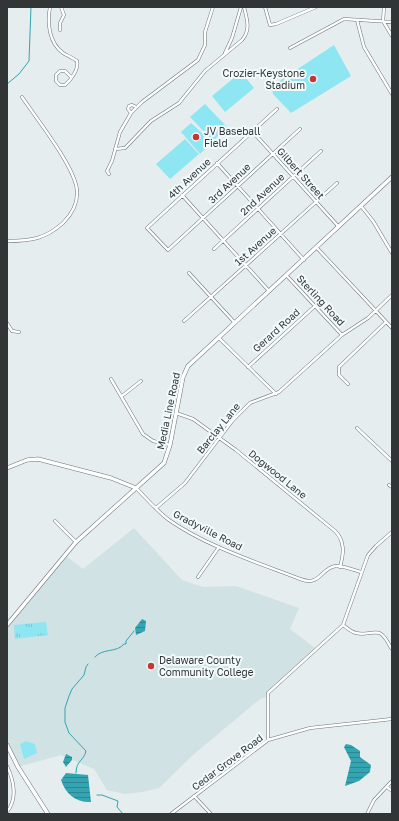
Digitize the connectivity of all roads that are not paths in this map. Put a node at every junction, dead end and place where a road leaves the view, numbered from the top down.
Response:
1 (50, 7) edge
2 (62, 7) edge
3 (214, 7) edge
4 (242, 7) edge
5 (265, 7) edge
6 (316, 7) edge
7 (384, 7) edge
8 (357, 20) junction
9 (383, 21) junction
10 (392, 22) edge
11 (60, 30) dead end
12 (392, 36) edge
13 (290, 48) dead end
14 (224, 54) junction
15 (71, 77) junction
16 (392, 94) edge
17 (22, 97) dead end
18 (136, 108) junction
19 (277, 109) dead end
20 (132, 113) junction
21 (300, 129) dead end
22 (252, 131) junction
23 (115, 149) junction
24 (321, 151) dead end
25 (273, 154) junction
26 (217, 163) junction
27 (109, 174) dead end
28 (293, 176) junction
29 (392, 178) edge
30 (337, 183) dead end
31 (237, 186) junction
32 (182, 195) junction
33 (316, 202) junction
34 (361, 206) junction
35 (258, 208) junction
36 (202, 218) junction
37 (339, 227) junction
38 (281, 234) junction
39 (7, 241) edge
40 (223, 241) junction
41 (316, 247) junction
42 (214, 249) dead end
43 (168, 250) joint
44 (392, 253) edge
45 (305, 260) junction
46 (246, 265) junction
47 (189, 274) dead end
48 (287, 276) junction
49 (270, 292) junction
50 (392, 295) edge
51 (210, 298) junction
52 (315, 306) junction
53 (375, 311) junction
54 (184, 321) dead end
55 (386, 322) junction
56 (7, 323) edge
57 (235, 323) junction
58 (392, 328) edge
59 (19, 332) dead end
60 (342, 335) junction
61 (219, 338) junction
62 (248, 367) junction
63 (111, 379) dead end
64 (141, 381) dead end
65 (348, 384) dead end
66 (276, 394) junction
67 (122, 396) junction
68 (175, 413) junction
69 (357, 428) dead end
70 (219, 438) junction
71 (170, 445) junction
72 (392, 461) edge
73 (7, 468) edge
74 (136, 488) junction
75 (156, 508) junction
76 (55, 521) dead end
77 (392, 532) edge
78 (76, 542) junction
79 (219, 547) junction
80 (340, 567) junction
81 (361, 572) junction
82 (198, 577) dead end
83 (7, 625) edge
84 (342, 625) junction
85 (391, 648) dead end
86 (392, 719) edge
87 (268, 740) junction
88 (7, 745) edge
89 (7, 766) edge
90 (392, 781) edge
91 (387, 787) junction
92 (392, 791) edge
93 (194, 796) junction
94 (7, 812) edge
95 (48, 814) edge
96 (171, 814) edge
97 (211, 814) edge
98 (367, 814) edge

1 - 15 street
2 - 11 street
3 - 18 street
4 - 14 street
4 - 14 street
5 - 6 street
7 - 9 street
8 - 9 street
8 - 13 street
8 - 16 street
9 - 10 street
9 - 12 street
14 - 23 street
15 - 15 street
17 - 39 street
18 - 20 street
18 - 20 street
19 - 22 street, 4th Avenue
20 - 23 street
21 - 25 street, 3rd Avenue
22 - 25 street, Gilbert Street
22 - 26 street, 4th Avenue
23 - 27 street
24 - 28 street, 2nd Avenue
25 - 28 street, Gilbert Street
25 - 31 street, 3rd Avenue
26 - 31 street
26 - 32 street, 4th Avenue
28 - 33 street, Gilbert Street
28 - 35 street, 2nd Avenue
29 - 34 main road, Media Line Road
30 - 33 street, 1st Avenue
31 - 35 street
31 - 36 street, 3rd Avenue
32 - 36 street
32 - 43 street, 4th Avenue
33 - 37 street, Gilbert Street
33 - 38 street, 1st Avenue
34 - 37 main road, Media Line Road
34 - 44 street
35 - 38 street
35 - 40 street, 2nd Avenue
36 - 40 street
36 - 43 street, 3rd Avenue
37 - 41 main road, Media Line Road
38 - 45 street
38 - 46 street, 1st Avenue
40 - 42 street, 2nd Avenue
40 - 46 street
41 - 45 main road, Media Line Road
41 - 53 street
45 - 48 main road, Media Line Road
46 - 49 street
46 - 51 street, 1st Avenue
47 - 51 street
48 - 49 main road, Media Line Road
48 - 52 street, Sterling Road
49 - 57 main road, Media Line Road
50 - 53 street, Barclay Lane
51 - 54 street, 1st Avenue
51 - 57 street
52 - 60 street, Sterling Road
52 - 62 street, Gerard Road
53 - 55 street
53 - 60 street, Barclay Lane
55 - 58 street
55 - 65 street
56 - 59 street
57 - 61 main road, Media Line Road
60 - 66 street, Barclay Lane
61 - 62 street
61 - 68 main road, Media Line Road
62 - 66 street
63 - 67 street
64 - 67 street
66 - 70 street, Barclay Lane
67 - 71 street
68 - 70 street, Dogwood Lane
68 - 71 main road, Media Line Road
69 - 72 street
70 - 75 street, Barclay Lane
70 - 80 street, Dogwood Lane
71 - 74 main road, Media Line Road
73 - 74 main road, Gradyville Road
74 - 75 street, Gradyville Road
74 - 78 main road, Media Line Road
75 - 79 street, Gradyville Road
76 - 78 street
77 - 81 street
78 - 83 main road, Media Line Road
79 - 80 street, Gradyville Road
79 - 82 street
80 - 81 street
81 - 84 street
84 - 85 street
84 - 87 street
86 - 87 street, Cedar Grove Road
87 - 93 street, Cedar Grove Road
88 - 95 main road
89 - 94 street
90 - 91 street
91 - 92 street
91 - 98 street
93 - 96 street, Cedar Grove Road
93 - 97 street

